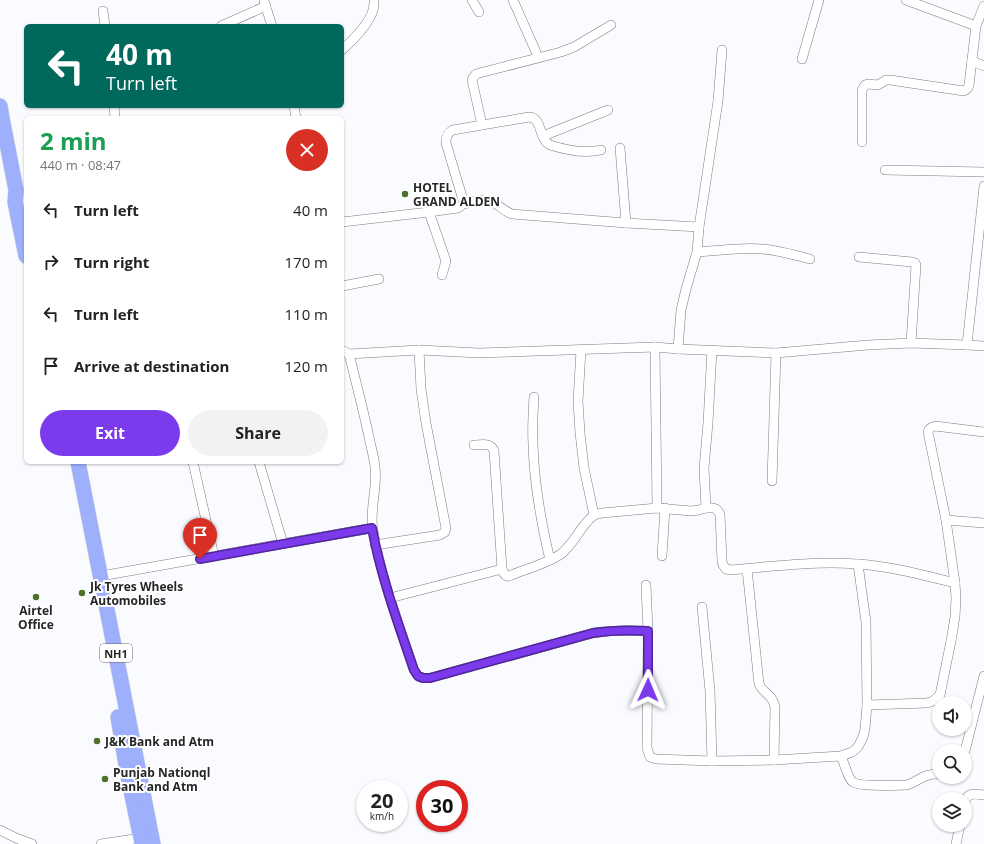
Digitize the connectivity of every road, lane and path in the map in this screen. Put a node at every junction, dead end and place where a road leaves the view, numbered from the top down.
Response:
1 (374, 0) edge
2 (472, 0) edge
3 (513, 0) edge
4 (819, 0) edge
5 (906, 0) edge
6 (265, 3) edge
7 (927, 4) edge
8 (984, 6) edge
9 (103, 11) dead end
10 (479, 12) dead end
11 (105, 24) edge
12 (225, 24) edge
13 (271, 24) edge
14 (611, 25) dead end
15 (978, 32) edge
16 (344, 48) edge
17 (722, 50) dead end
18 (536, 52) dead end
19 (802, 59) dead end
20 (972, 61) junction
21 (984, 66) edge
22 (0, 106) edge
23 (608, 110) dead end
24 (482, 125) junction
25 (543, 136) junction
26 (862, 142) dead end
27 (620, 148) dead end
28 (601, 150) dead end
29 (885, 170) dead end
30 (984, 172) edge
31 (984, 186) edge
32 (19, 199) edge
33 (463, 204) junction
34 (430, 212) junction
35 (24, 215) edge
36 (344, 222) edge
37 (626, 223) junction
38 (699, 228) junction
39 (24, 240) edge
40 (697, 252) junction
41 (859, 257) dead end
42 (810, 259) dead end
43 (442, 275) dead end
44 (379, 279) dead end
45 (344, 286) edge
46 (911, 343) junction
47 (967, 345) junction
48 (984, 346) edge
49 (655, 347) junction
50 (678, 349) junction
51 (419, 350) junction
52 (581, 350) junction
53 (712, 350) junction
54 (346, 352) edge
55 (776, 353) junction
56 (534, 397) dead end
57 (984, 432) edge
58 (474, 445) dead end
59 (70, 464) edge
60 (78, 464) edge
61 (193, 464) edge
62 (260, 464) edge
63 (772, 481) dead end
64 (661, 508) junction
65 (706, 508) junction
66 (594, 515) junction
67 (946, 520) junction
68 (984, 522) edge
69 (372, 528) junction
70 (283, 544) junction
71 (375, 545) junction
72 (214, 556) junction
73 (662, 556) dead end
74 (550, 560) junction
75 (858, 564) junction
76 (502, 569) junction
77 (747, 569) junction
78 (101, 576) junction
79 (955, 583) junction
80 (646, 585) dead end
81 (390, 598) junction
82 (702, 607) dead end
83 (648, 631) junction
84 (984, 676) edge
85 (867, 705) junction
86 (967, 744) edge
87 (841, 756) junction
88 (774, 760) junction
89 (712, 761) junction
90 (932, 774) edge
91 (972, 794) edge
92 (984, 795) edge
93 (0, 830) edge
94 (959, 832) edge
95 (146, 842) edge
96 (32, 844) edge
97 (101, 844) edge
98 (956, 844) edge

1 - 16 street
2 - 10 street
3 - 18 street
4 - 19 street
5 - 7 street
6 - 12 street
6 - 13 street
7 - 15 street
8 - 15 street
9 - 11 street
14 - 24 street
15 - 20 street
17 - 38 street
20 - 21 street
20 - 26 street
22 - 32 highway
23 - 25 street
24 - 25 street
24 - 33 street
25 - 28 street
27 - 37 street
29 - 30 street
31 - 47 street
32 - 35 highway
32 - 39 highway
33 - 34 street
33 - 37 street
34 - 36 street
34 - 43 street
37 - 38 street
38 - 40 street
40 - 42 street
40 - 50 street
41 - 46 street
44 - 45 street
46 - 47 street
46 - 55 street
47 - 48 street
49 - 50 street
49 - 52 street
49 - 64 street
50 - 53 street
51 - 52 street
51 - 54 street
51 - 71 street
52 - 66 street
53 - 55 street
53 - 65 street
54 - 69 street
55 - 63 street
56 - 74 street
57 - 67 street
58 - 76 street
59 - 95 highway, NH1
60 - 78 highway, NH1
61 - 72 street
62 - 70 street
64 - 65 street
64 - 66 street
64 - 73 street
65 - 77 street
66 - 74 street
67 - 68 street
67 - 79 street
69 - 70 street
69 - 71 street
70 - 72 street
71 - 81 street
72 - 78 street
74 - 76 street
75 - 77 street
75 - 79 street
75 - 85 street
76 - 81 street
77 - 88 street
78 - 95 highway, NH1
79 - 85 street
80 - 83 street
81 - 83 street
82 - 89 street
83 - 89 street
84 - 86 street
85 - 87 street
87 - 88 street
87 - 90 street
88 - 89 street
91 - 92 street
93 - 96 street
94 - 98 street
95 - 97 street

